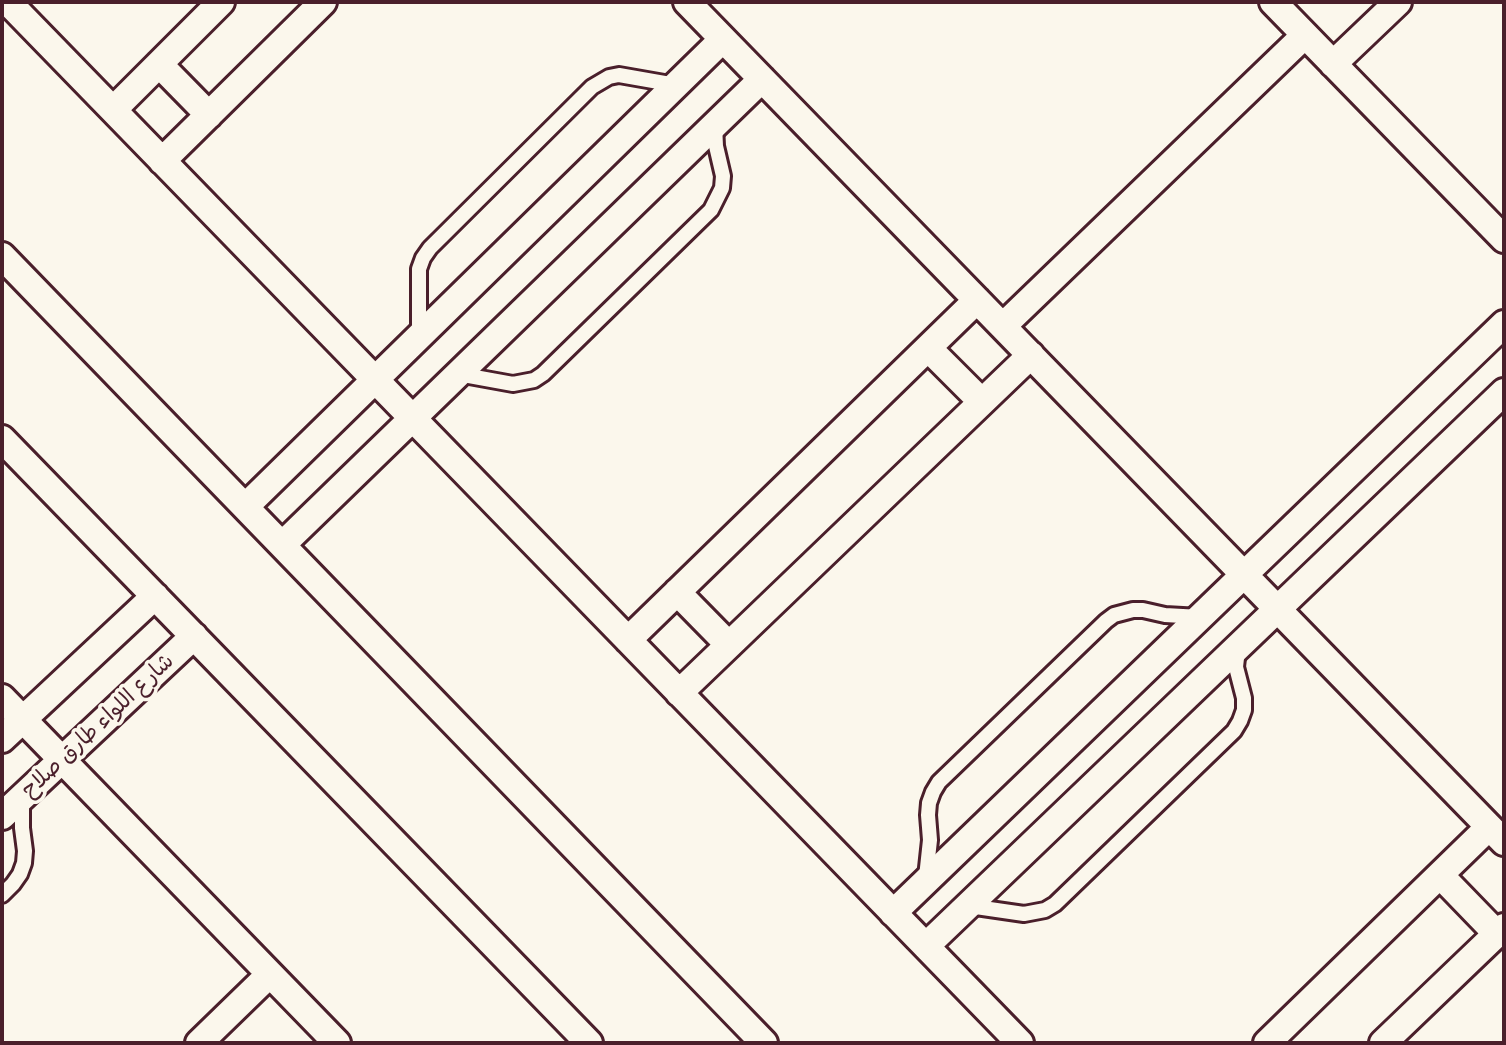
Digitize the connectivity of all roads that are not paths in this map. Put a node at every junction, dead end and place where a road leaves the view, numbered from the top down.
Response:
1 (8, 2) edge
2 (221, 2) edge
3 (323, 2) edge
4 (687, 2) edge
5 (1276, 3) edge
6 (1384, 7) edge
7 (1305, 35) junction
8 (723, 39) junction
9 (159, 64) junction
10 (1333, 64) junction
11 (762, 79) junction
12 (676, 85) junction
13 (113, 110) junction
14 (209, 115) junction
15 (715, 125) junction
16 (162, 161) junction
17 (1504, 239) edge
18 (2, 256) edge
19 (977, 300) junction
20 (1504, 324) edge
21 (1003, 326) junction
22 (419, 338) junction
23 (928, 348) junction
24 (1031, 355) junction
25 (458, 374) junction
26 (375, 380) junction
27 (1504, 392) edge
28 (982, 402) junction
29 (413, 419) junction
30 (2, 439) edge
31 (245, 507) junction
32 (282, 545) junction
33 (1244, 575) junction
34 (677, 592) junction
35 (155, 596) junction
36 (1278, 609) junction
37 (1201, 617) junction
38 (194, 636) junction
39 (628, 640) junction
40 (729, 645) junction
41 (1239, 647) junction
42 (679, 693) junction
43 (2, 698) edge
44 (23, 719) junction
45 (2, 739) edge
46 (62, 760) junction
47 (22, 798) junction
48 (2, 816) edge
49 (1497, 834) edge
50 (1440, 875) junction
51 (925, 881) junction
52 (2, 895) edge
53 (968, 906) junction
54 (893, 913) junction
55 (1500, 931) edge
56 (926, 946) junction
57 (270, 974) junction
58 (217, 1037) edge
59 (327, 1040) edge
60 (589, 1043) edge
61 (764, 1043) edge
62 (1020, 1043) edge
63 (1267, 1043) edge
64 (1383, 1043) edge

1 - 13 street
2 - 9 street
3 - 14 street
4 - 8 street
5 - 7 street
6 - 10 street
7 - 10 street
7 - 21 street
8 - 11 street
8 - 12 street
9 - 13 street
9 - 14 street
10 - 17 street
11 - 15 street
11 - 19 street
12 - 22 street
12 - 22 lane
13 - 16 street
14 - 16 street
15 - 25 street
15 - 25 lane
16 - 26 street
18 - 31 street
19 - 21 street
19 - 23 street
20 - 33 street
21 - 24 street
22 - 26 street
23 - 28 street
23 - 34 street
24 - 28 street
24 - 33 street
25 - 29 street
26 - 29 street
26 - 31 street
27 - 36 street
28 - 40 street
29 - 32 street
29 - 39 street
30 - 35 street
31 - 32 street
32 - 61 street
33 - 36 street
33 - 37 street
34 - 39 street
34 - 40 street
35 - 38 street
35 - 44 street
36 - 41 street
36 - 49 street
37 - 51 street
37 - 51 lane
38 - 46 street, شارع اللواء طارق صلاح
38 - 60 street
39 - 42 street
40 - 42 street
41 - 53 street
41 - 53 lane
42 - 54 street
43 - 44 street
44 - 45 street
44 - 46 street
46 - 47 street, شارع اللواء طارق صلاح
46 - 57 street
47 - 48 street, شارع اللواء طارق صلاح
47 - 52 lane
49 - 50 street
50 - 55 street
50 - 63 street
51 - 54 street
53 - 56 street
54 - 56 street
55 - 64 street
56 - 62 street
57 - 58 street
57 - 59 street

